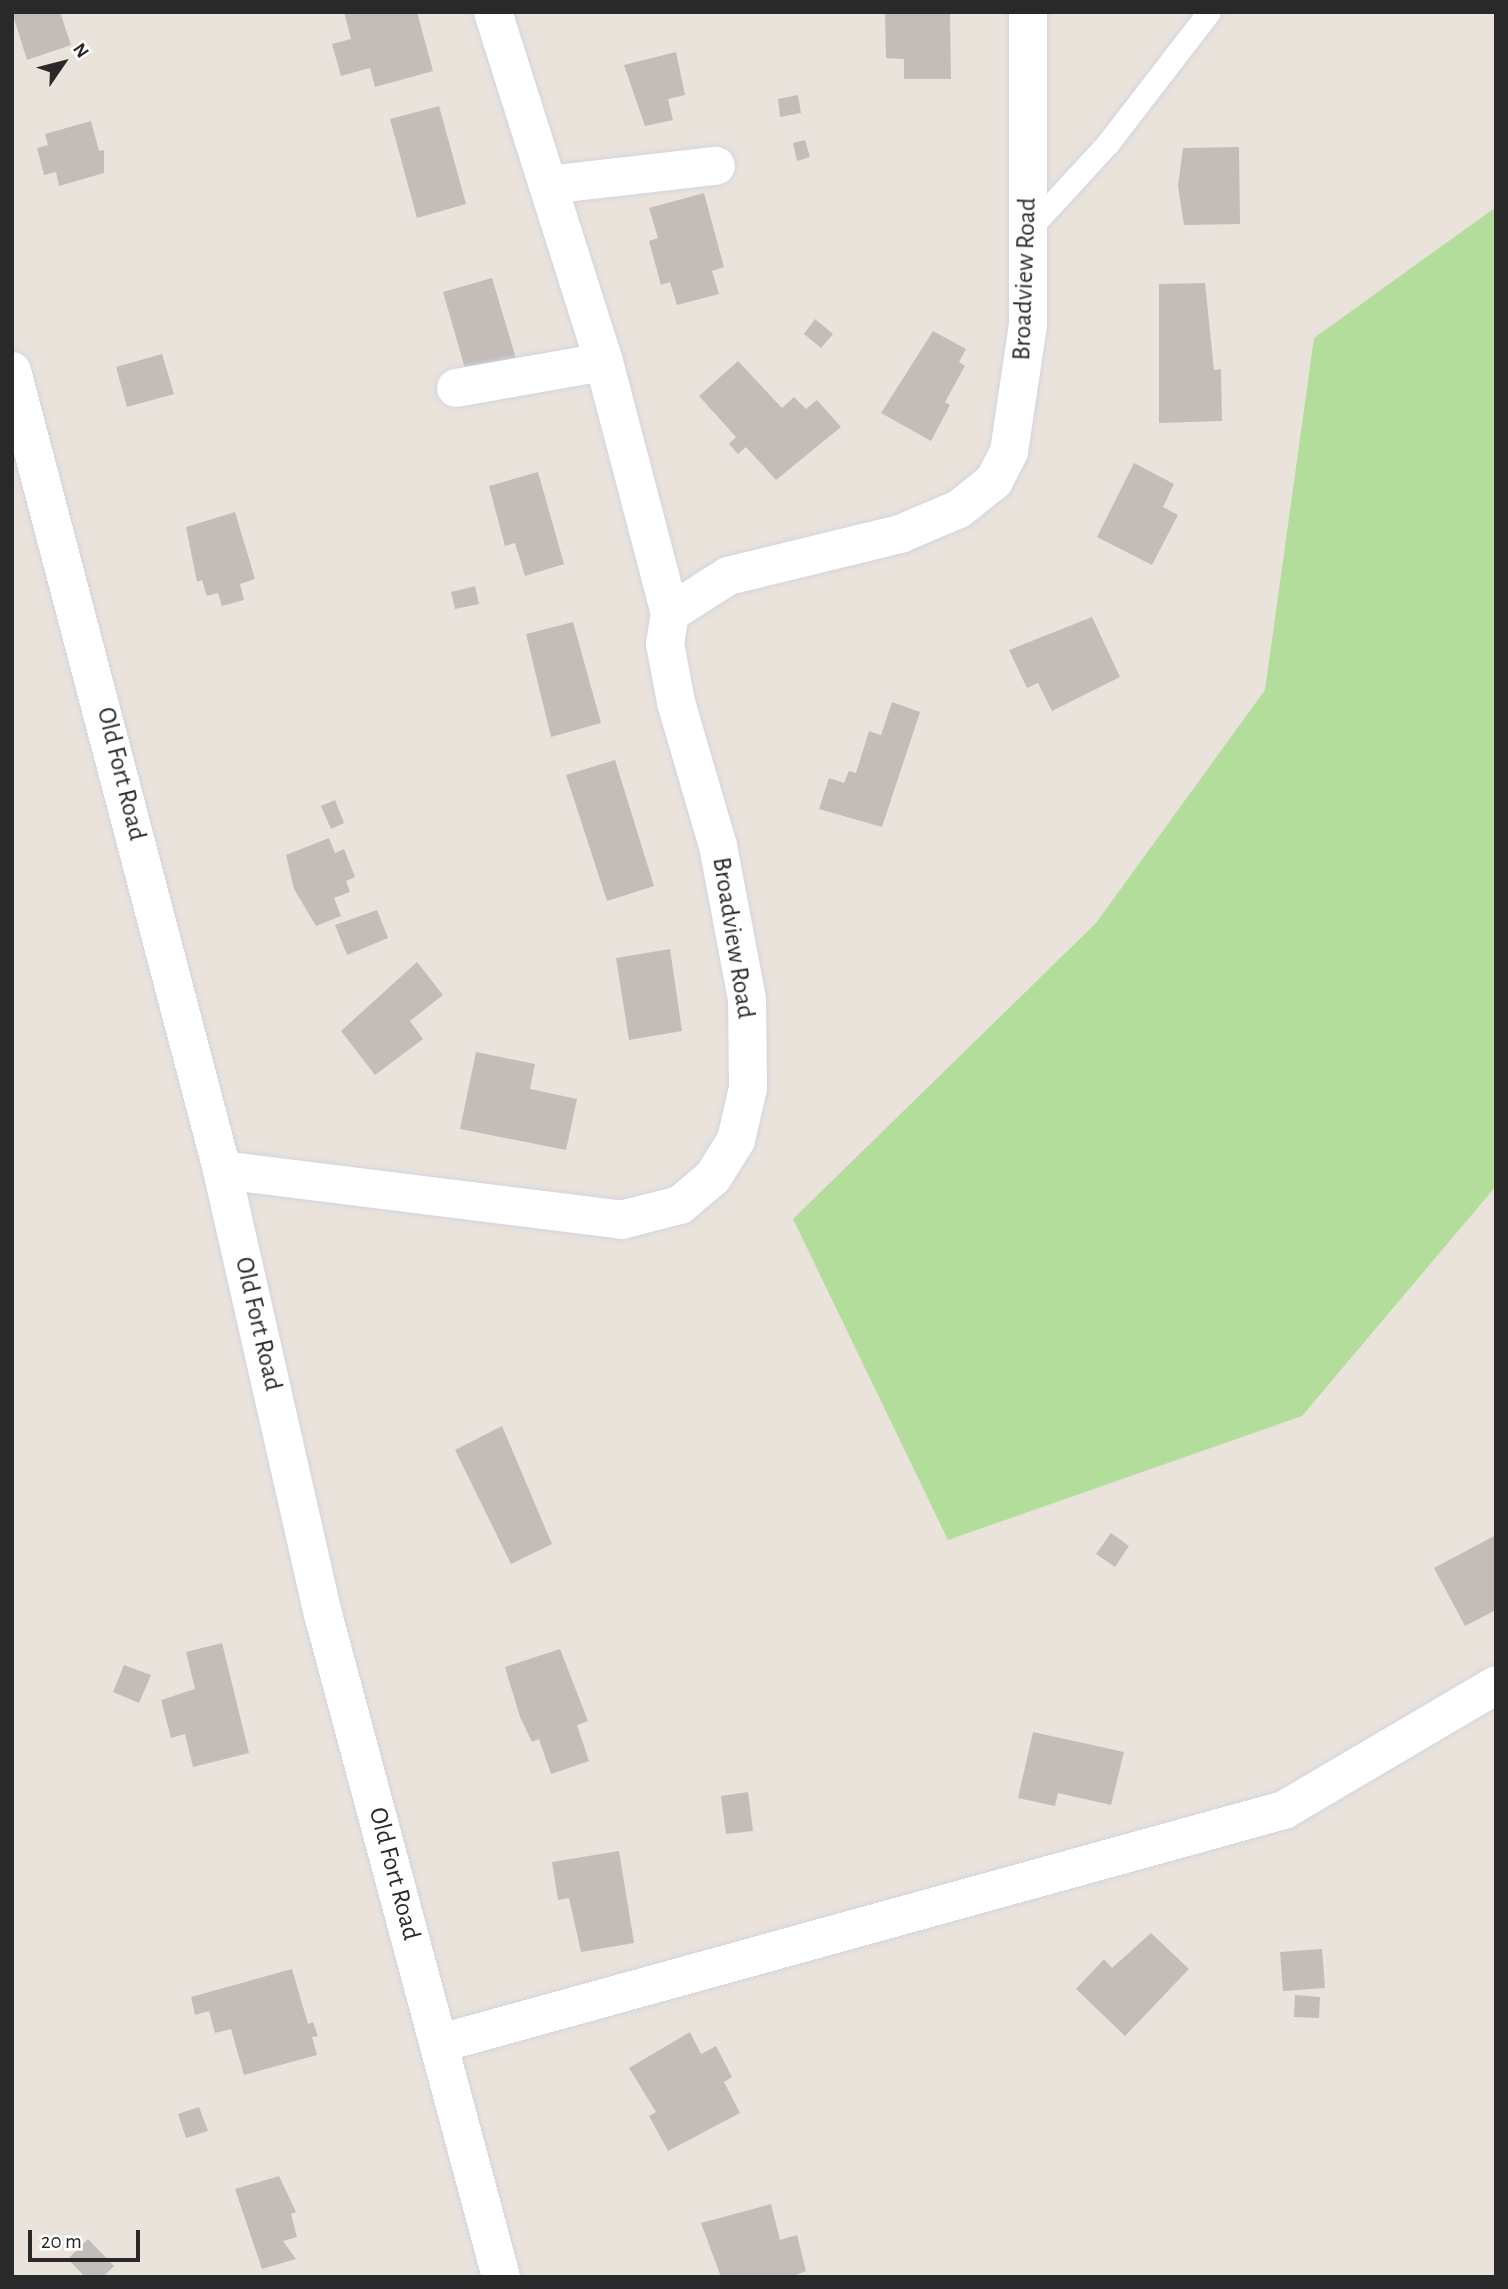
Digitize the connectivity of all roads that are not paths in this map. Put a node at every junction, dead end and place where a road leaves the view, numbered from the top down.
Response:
1 (493, 12) edge
2 (1028, 12) edge
3 (1209, 12) edge
4 (716, 166) dead end
5 (548, 185) junction
6 (1028, 230) junction
7 (604, 362) junction
8 (14, 385) edge
9 (456, 388) dead end
10 (670, 613) junction
11 (222, 1170) junction
12 (1496, 1685) edge
13 (441, 2043) junction
14 (501, 2277) edge

1 - 5 street, Broadview Road
2 - 6 street, Broadview Road
3 - 6 lane
4 - 5 street
5 - 7 street, Broadview Road
6 - 10 street, Broadview Road
7 - 9 street
7 - 10 street, Broadview Road
8 - 11 street, Old Fort Road
10 - 11 street, Broadview Road
11 - 13 street, Old Fort Road
12 - 13 street
13 - 14 street, Old Fort Road

